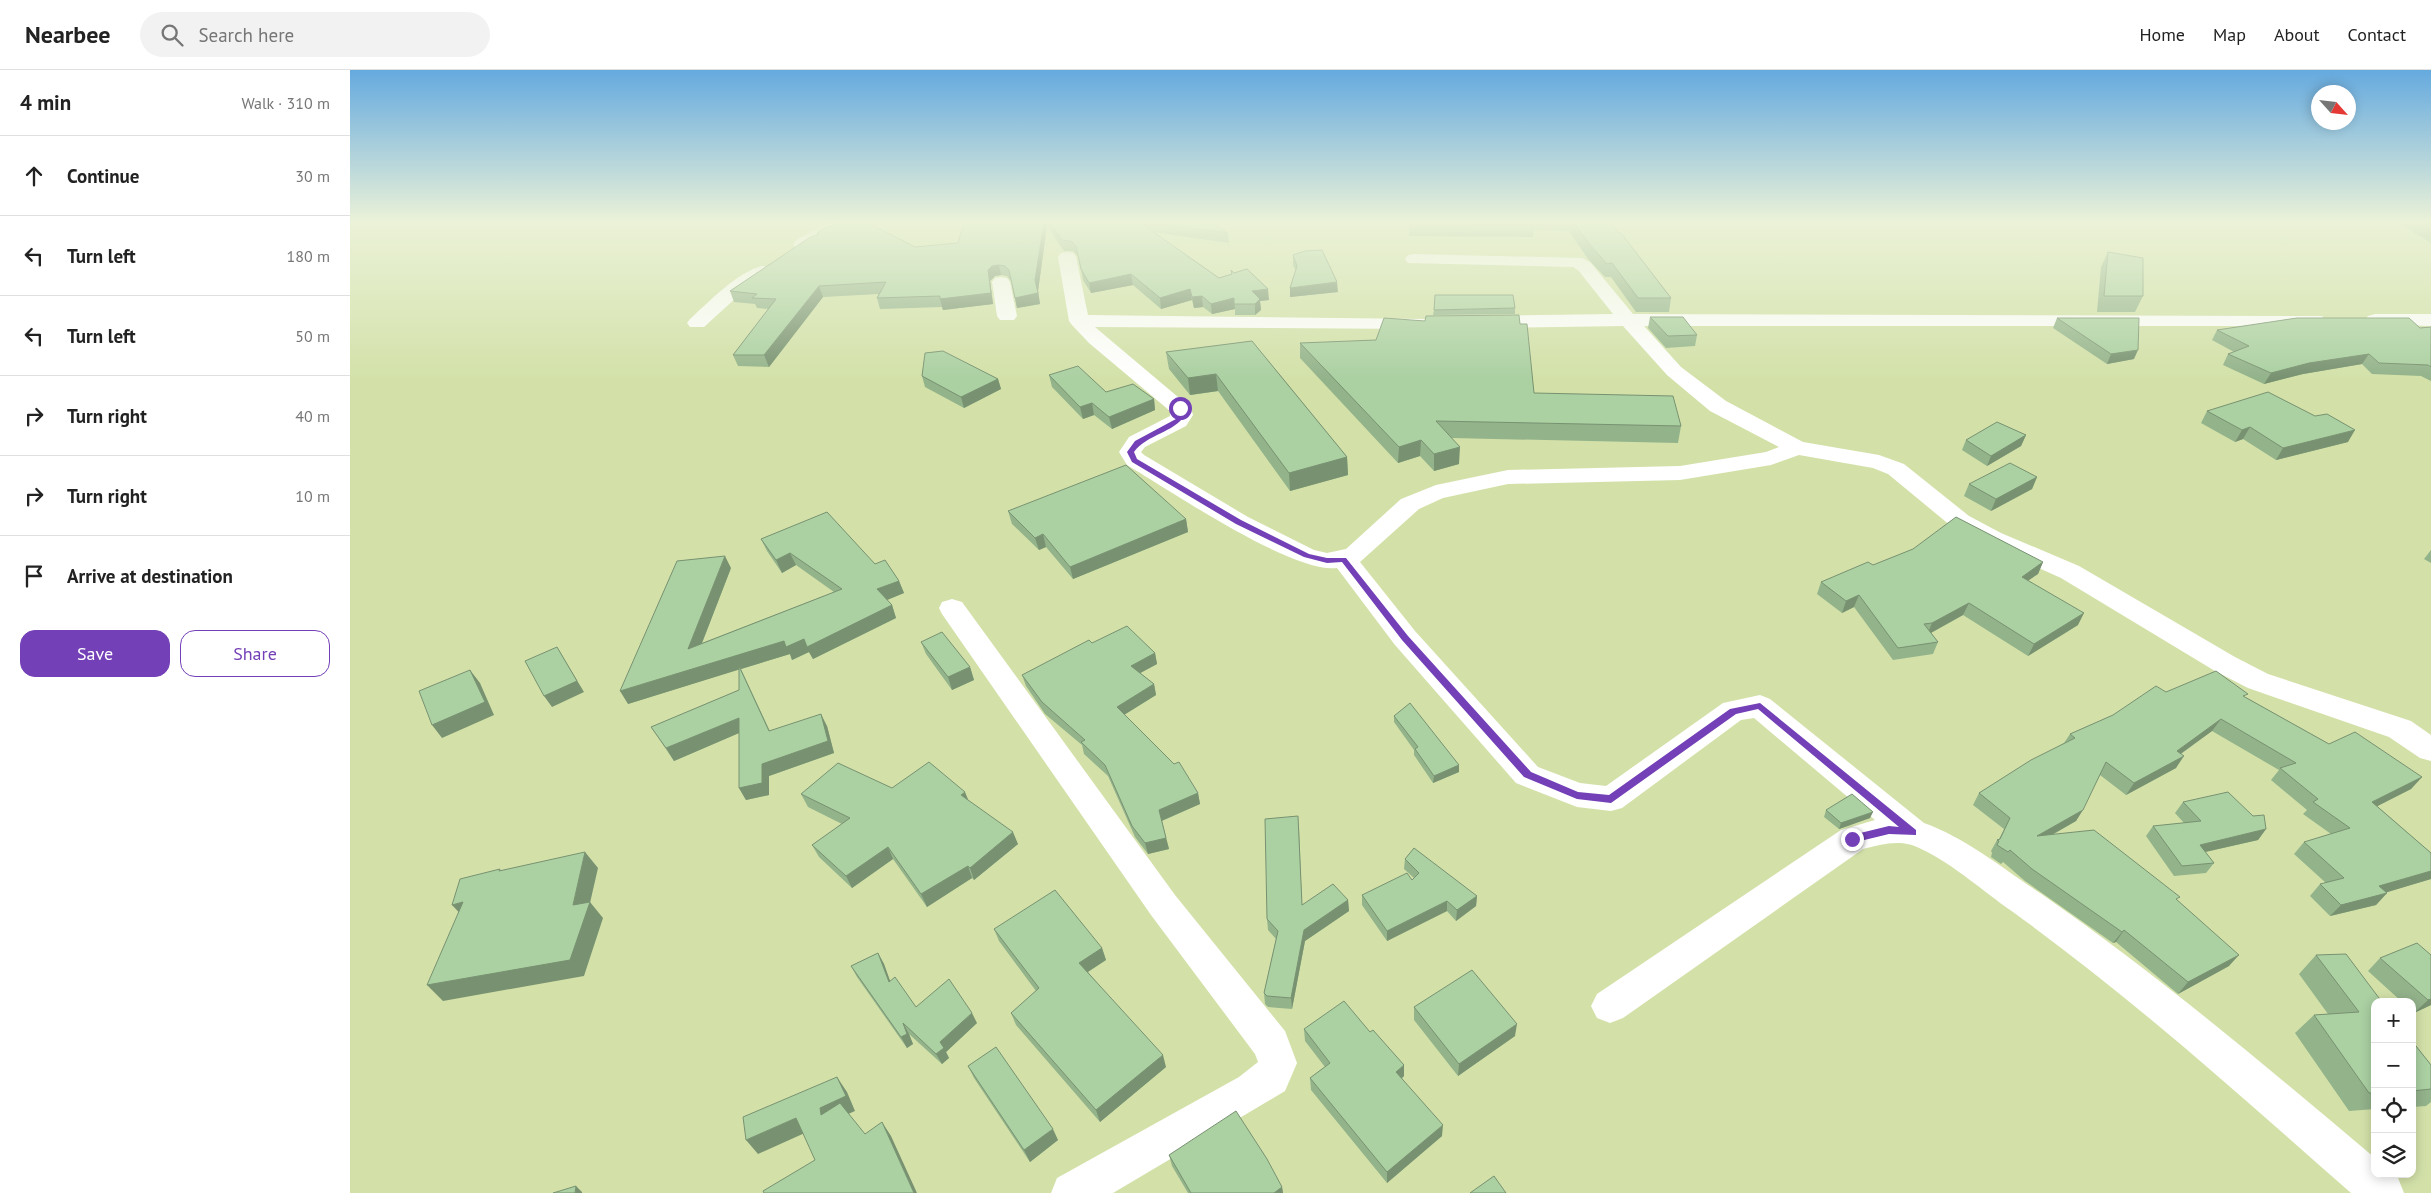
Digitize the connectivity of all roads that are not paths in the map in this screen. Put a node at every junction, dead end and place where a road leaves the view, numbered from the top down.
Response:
1 (756, 274) edge
2 (1070, 274) edge
3 (1591, 274) edge
4 (1001, 282) dead end
5 (1007, 316) dead end
6 (1628, 320) junction
7 (2333, 320) edge
8 (2353, 320) edge
9 (2431, 320) edge
10 (1079, 321) junction
11 (1464, 322) edge
12 (697, 323) dead end
13 (1435, 323) edge
14 (1797, 448) junction
15 (1344, 560) junction
16 (952, 608) dead end
17 (2431, 750) edge
18 (1912, 832) junction
19 (1610, 1006) dead end
20 (1072, 1193) edge
21 (2383, 1193) edge

1 - 12 street
2 - 10 street
3 - 6 street
4 - 5 street
6 - 7 street
6 - 11 street
6 - 14 street
8 - 9 street
10 - 13 street
10 - 15 street
14 - 15 street
14 - 17 street
15 - 18 street
16 - 20 street
18 - 19 street
18 - 21 street

